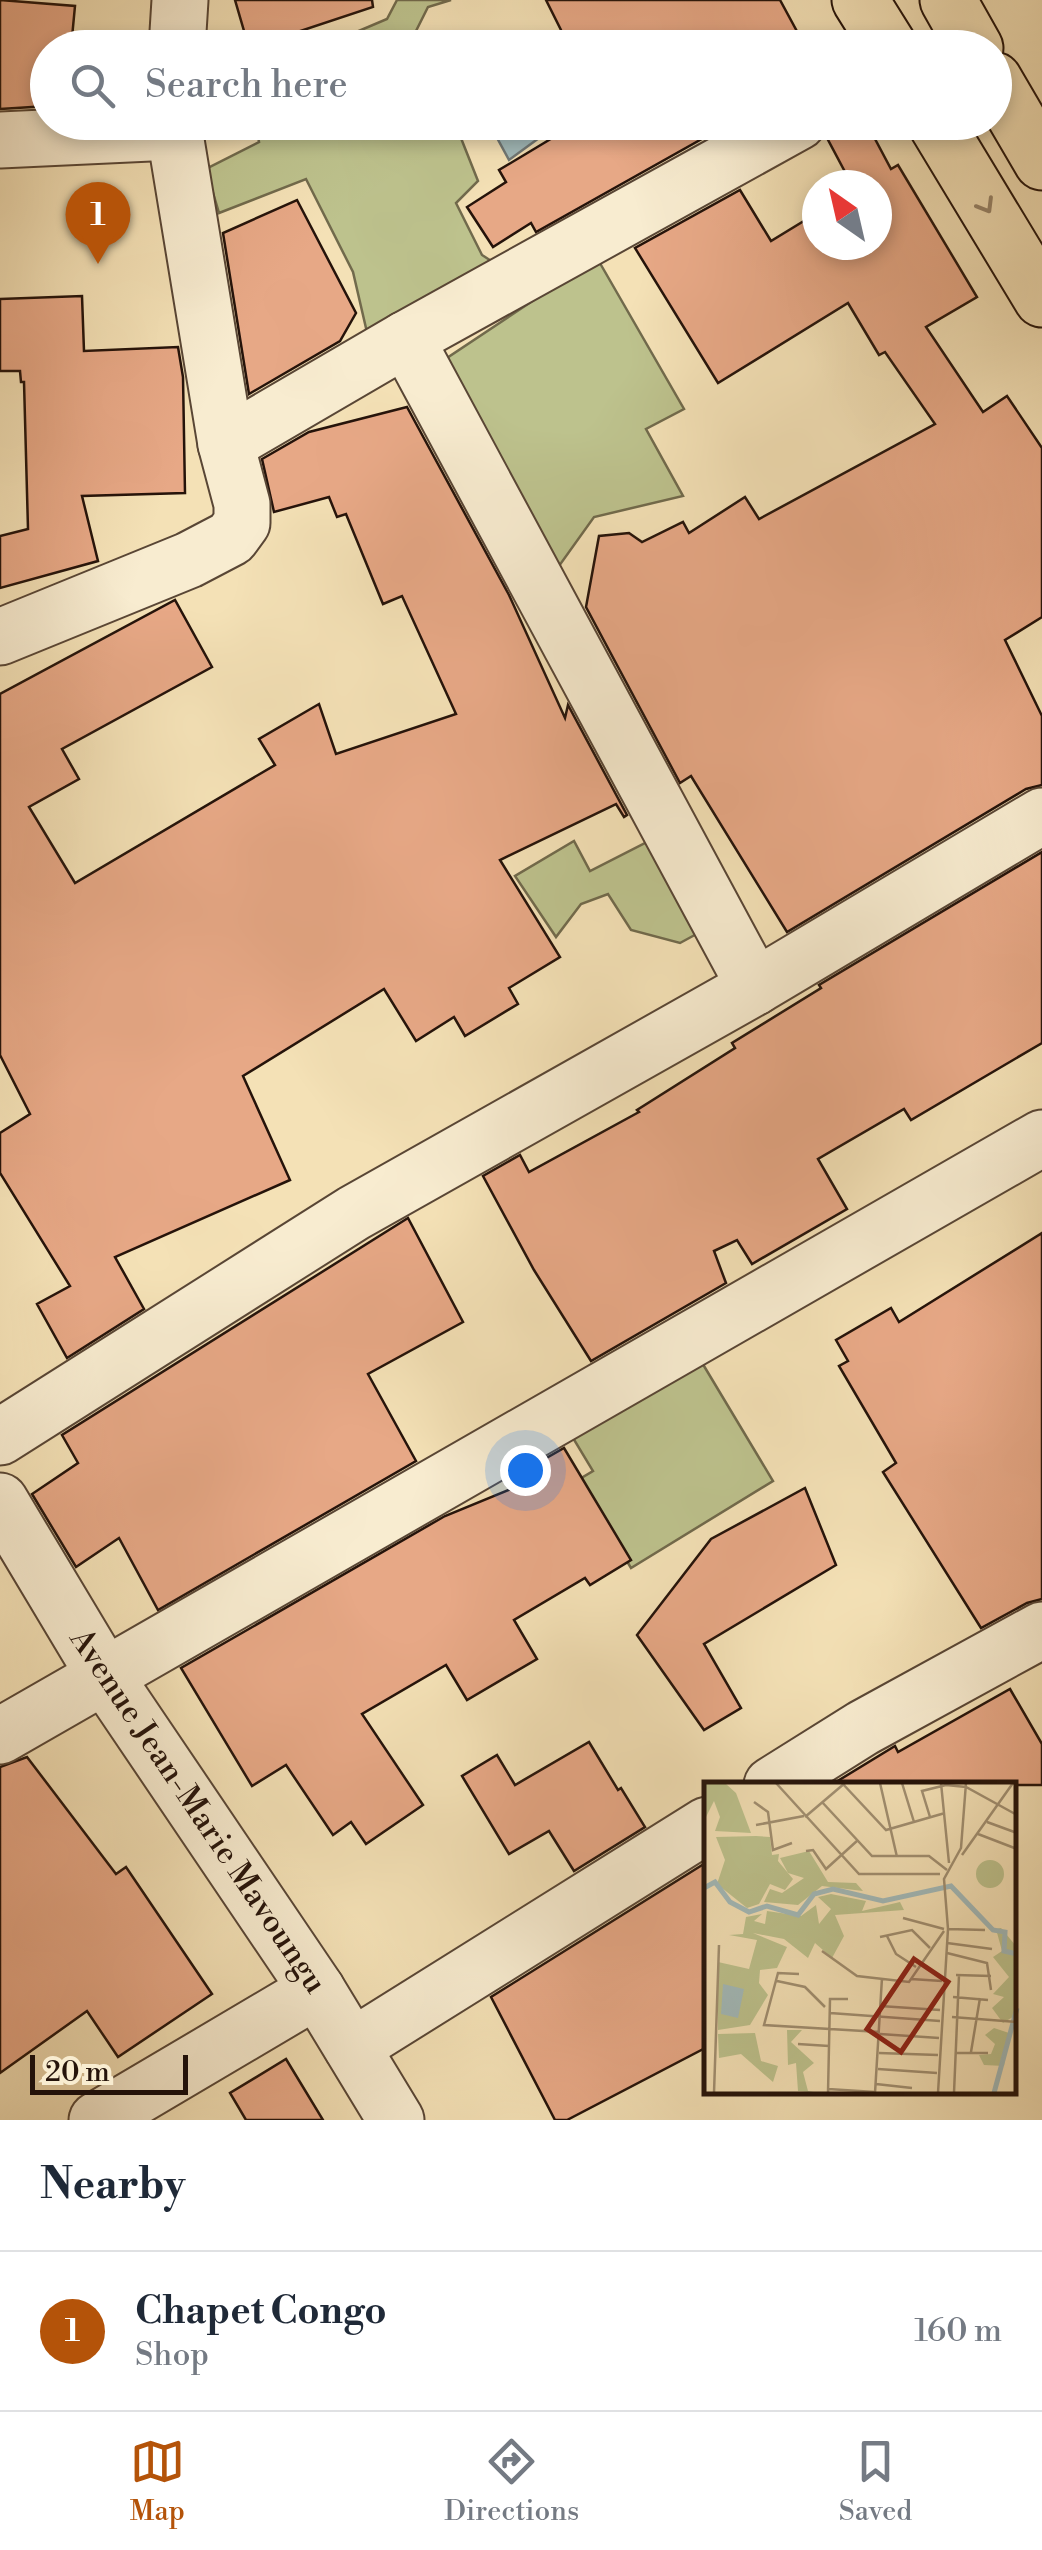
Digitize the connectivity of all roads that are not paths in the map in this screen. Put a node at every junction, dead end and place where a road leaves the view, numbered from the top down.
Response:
1 (180, 0) edge
2 (860, 0) edge
3 (948, 0) edge
4 (178, 30) edge
5 (879, 30) edge
6 (965, 30) edge
7 (1012, 111) edge
8 (30, 138) edge
9 (0, 140) edge
10 (174, 140) edge
11 (766, 140) edge
12 (946, 140) edge
13 (1042, 162) edge
14 (1042, 299) edge
15 (406, 340) junction
16 (226, 444) junction
17 (0, 637) edge
18 (1042, 816) edge
19 (755, 987) junction
20 (1042, 1138) edge
21 (0, 1437) edge
22 (0, 1501) edge
23 (1042, 1630) edge
24 (106, 1678) junction
25 (0, 1736) edge
26 (777, 1782) edge
27 (704, 1827) edge
28 (318, 1990) junction
29 (352, 2047) junction
30 (97, 2120) edge
31 (396, 2120) edge

1 - 4 street
2 - 5 highway
3 - 6 highway
7 - 13 highway
8 - 9 street
10 - 16 street
11 - 15 street
12 -> 14 highway
15 - 16 street
15 - 19 street
16 - 17 street
18 - 19 street
19 - 21 street
20 - 24 street
22 - 24 street, Avenue Jean-Marie Mavoungu
23 - 26 street
24 - 25 street
24 - 28 street, Avenue Jean-Marie Mavoungu
27 - 29 street
28 - 29 street, Avenue Jean-Marie Mavoungu
28 - 30 street
29 - 31 street, Avenue Jean-Marie Mavoungu

